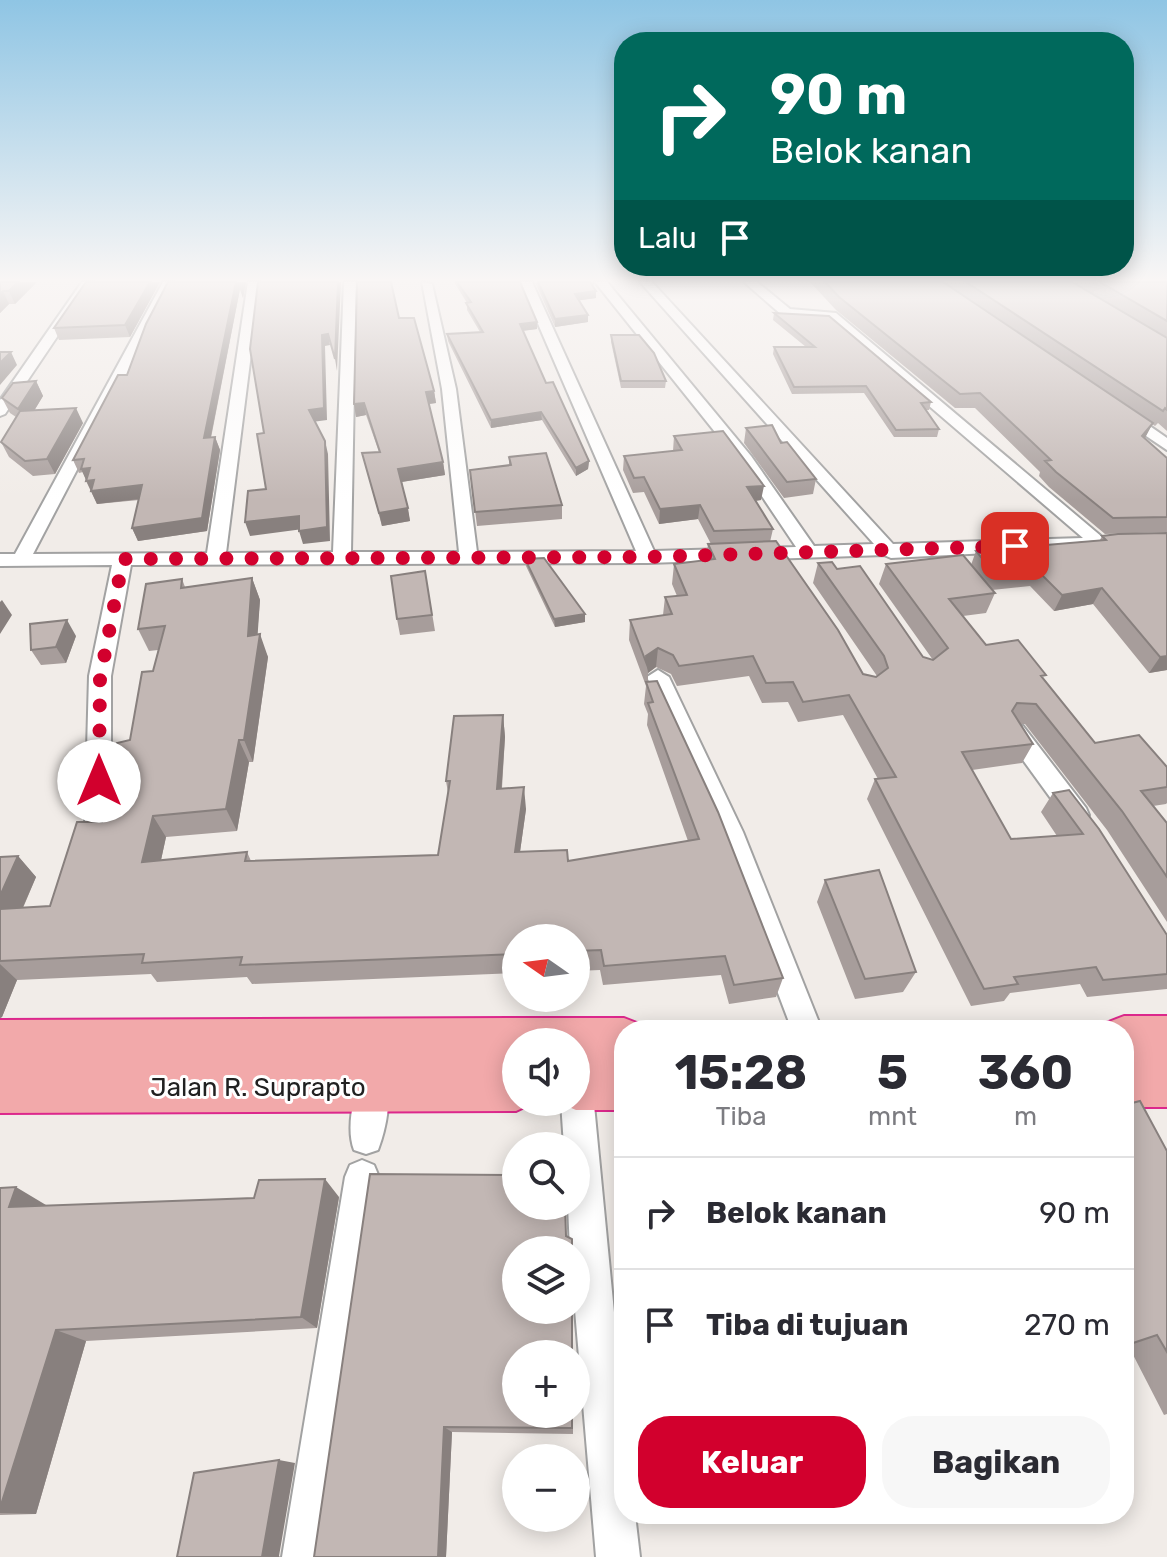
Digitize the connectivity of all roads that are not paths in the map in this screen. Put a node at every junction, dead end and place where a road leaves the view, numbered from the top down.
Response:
1 (38, 355) edge
2 (129, 355) edge
3 (244, 355) edge
4 (348, 355) edge
5 (441, 355) edge
6 (558, 355) edge
7 (660, 355) edge
8 (712, 355) edge
9 (879, 355) edge
10 (1110, 406) edge
11 (0, 411) edge
12 (1167, 445) edge
13 (891, 552) junction
14 (780, 554) junction
15 (810, 554) junction
16 (342, 557) junction
17 (648, 557) junction
18 (216, 558) junction
19 (469, 558) junction
20 (123, 559) junction
21 (0, 560) edge
22 (21, 560) junction
23 (793, 575) edge
24 (658, 677) dead end
25 (1015, 732) edge
26 (98, 823) edge
27 (1096, 839) edge
28 (803, 1020) edge
29 (1134, 1040) edge
30 (1167, 1040) edge
31 (614, 1043) edge
32 (0, 1044) edge
33 (590, 1047) edge
34 (502, 1059) edge
35 (502, 1060) edge
36 (590, 1084) edge
37 (614, 1084) edge
38 (0, 1087) edge
39 (373, 1087) junction
40 (578, 1116) edge
41 (366, 1138) dead end
42 (362, 1177) dead end
43 (614, 1516) edge
44 (615, 1524) edge
45 (304, 1557) edge
46 (618, 1557) edge

1 - 11 street
2 - 22 street
3 - 18 street
4 - 16 street
5 - 19 street
6 - 17 street
7 - 15 street
8 - 13 street
9 - 13 street
10 - 12 street
13 - 15 street
14 - 15 street
14 - 17 street
14 - 23 street
16 - 18 street
16 - 19 street
17 - 19 street
18 - 20 street
20 - 22 street
20 - 26 street
21 - 22 street
24 - 28 street
25 - 27 street
29 - 30 highway
31 - 33 highway, Jalan R. Suprapto
32 - 34 highway, Jalan R. Suprapto
35 - 39 highway, Jalan R. Suprapto
36 - 37 highway
38 - 39 highway, Jalan R. Suprapto
39 - 41 street
40 - 43 street
42 - 45 street
44 - 46 street

